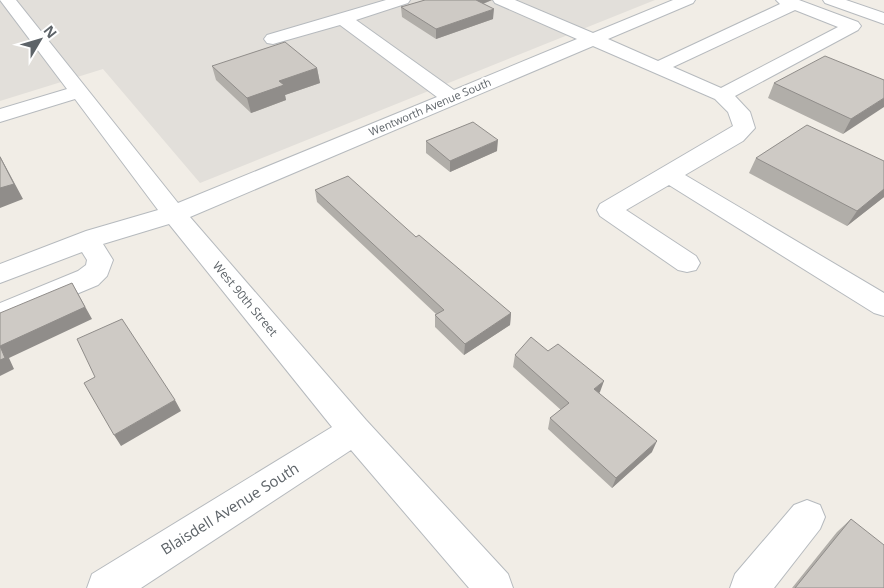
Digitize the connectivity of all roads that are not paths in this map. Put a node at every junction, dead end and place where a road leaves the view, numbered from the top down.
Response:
1 (8, 0) edge
2 (402, 0) edge
3 (501, 0) edge
4 (687, 0) edge
5 (831, 0) edge
6 (789, 2) edge
7 (544, 3) dead end
8 (525, 10) junction
9 (342, 19) junction
10 (884, 19) edge
11 (273, 39) dead end
12 (594, 39) junction
13 (659, 67) junction
14 (78, 92) junction
15 (722, 95) junction
16 (452, 98) junction
17 (0, 116) edge
18 (670, 176) junction
19 (174, 214) junction
20 (87, 240) junction
21 (687, 263) dead end
22 (0, 274) edge
23 (884, 306) edge
24 (0, 315) edge
25 (354, 430) junction
26 (807, 518) dead end
27 (106, 588) edge
28 (494, 588) edge
29 (749, 588) edge

1 - 14 street, West 90th Street
2 - 9 street
3 - 8 street
4 - 12 street, Wentworth Avenue South
5 - 10 street
6 - 13 street
6 - 15 street
7 - 8 street
8 - 12 street
9 - 11 street
9 - 16 street
12 - 13 street
12 - 16 street, Wentworth Avenue South
13 - 15 street
14 - 17 street
14 - 19 street, West 90th Street
15 - 18 street
16 - 19 street, Wentworth Avenue South
18 - 21 street
18 - 23 street
19 - 20 street, Wentworth Avenue South
19 - 25 street, West 90th Street
20 - 22 street, Wentworth Avenue South
20 - 24 street
25 - 27 street, Blaisdell Avenue South
25 - 28 street, West 90th Street
26 - 29 street

